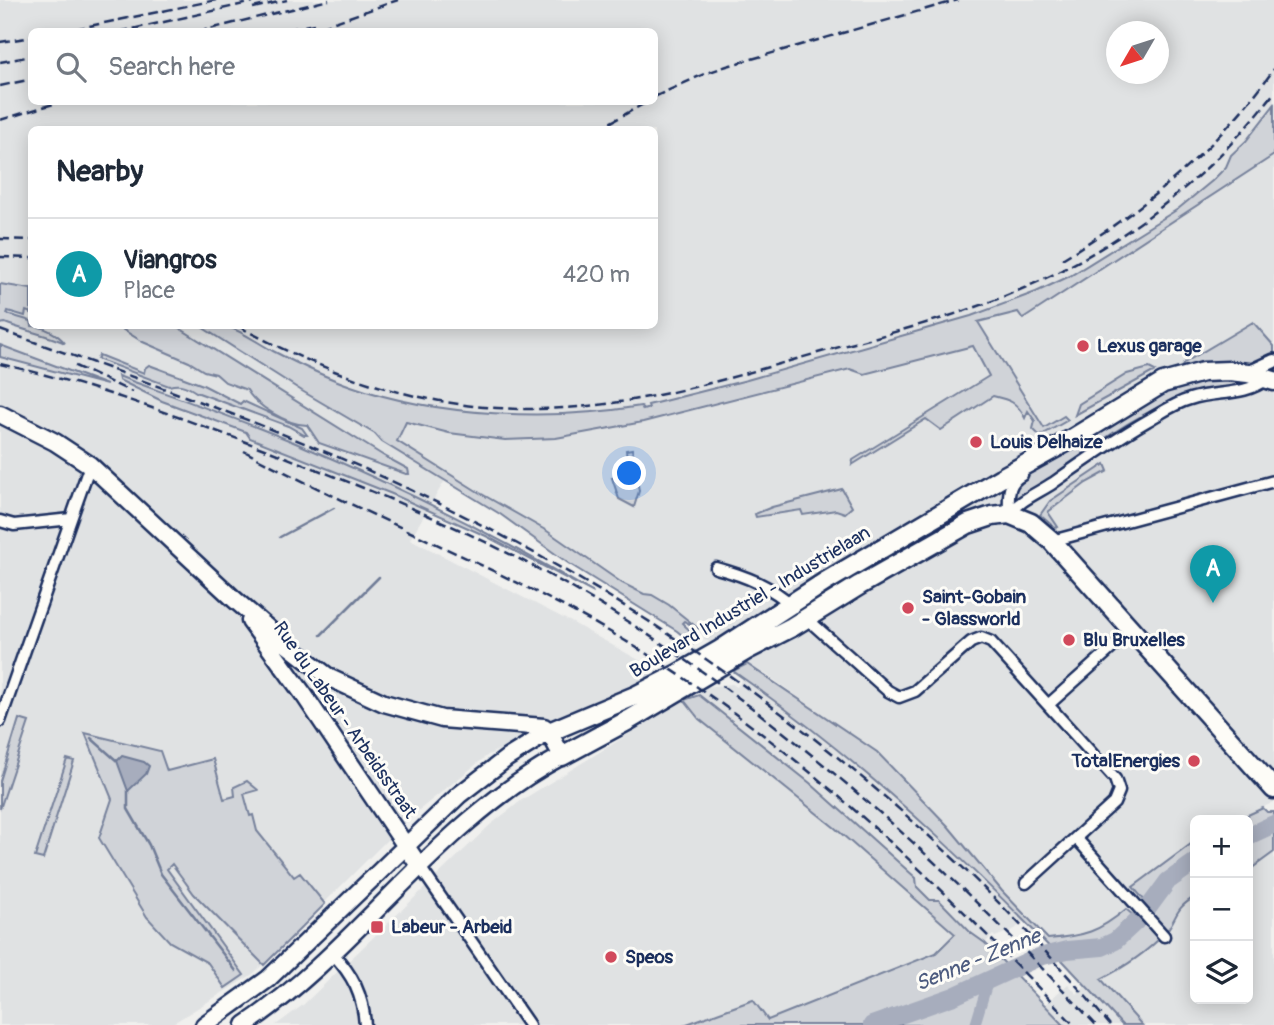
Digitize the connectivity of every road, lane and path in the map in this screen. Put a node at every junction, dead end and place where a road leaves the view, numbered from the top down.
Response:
1 (1274, 361) edge
2 (1248, 373) junction
3 (1272, 378) edge
4 (0, 414) edge
5 (1070, 440) junction
6 (90, 465) junction
7 (1274, 481) edge
8 (1009, 514) junction
9 (71, 519) junction
10 (0, 522) edge
11 (1052, 541) junction
12 (716, 568) dead end
13 (234, 599) junction
14 (791, 604) junction
15 (807, 619) junction
16 (1132, 630) junction
17 (293, 649) junction
18 (282, 663) junction
19 (330, 678) junction
20 (304, 695) junction
21 (1048, 705) junction
22 (0, 721) edge
23 (549, 732) junction
24 (562, 756) junction
25 (1274, 789) edge
26 (1076, 838) junction
27 (405, 846) junction
28 (420, 867) junction
29 (1026, 883) dead end
30 (1162, 934) dead end
31 (332, 953) junction
32 (204, 1025) edge
33 (245, 1025) edge
34 (365, 1025) edge
35 (529, 1025) edge

1 - 2 street, Boulevard Industriel - Industrielaan
2 - 3 highway, Boulevard Industriel - Industrielaan
2 - 5 highway, Boulevard Industriel - Industrielaan
3 - 8 street, Boulevard Industriel - Industrielaan
4 - 6 main road
5 - 8 street, Boulevard Industriel - Industrielaan
5 - 14 highway, Boulevard Industriel - Industrielaan
6 - 9 street
6 - 13 main road
7 - 11 street
8 - 11 highway
8 - 15 highway, Boulevard Industriel - Industrielaan
9 - 10 street
9 - 22 street
11 - 16 highway
12 - 14 street
13 - 17 main road
13 - 18 main road, Rue du Labeur - Arbeidsstraat
14 - 15 street
14 - 23 highway, Boulevard Industriel - Industrielaan
15 - 21 street
15 - 24 highway, Boulevard Industriel - Industrielaan
16 - 21 street
16 - 25 highway
17 - 18 main road
17 - 19 main road
18 - 20 main road, Rue du Labeur - Arbeidsstraat
19 - 20 main road
19 - 23 main road
20 - 27 main road, Rue du Labeur - Arbeidsstraat
21 - 26 street
23 - 24 main road
23 - 27 main road, Boulevard Industriel - Industrielaan
24 - 28 main road, Boulevard Industriel - Industrielaan
26 - 29 street
26 - 30 street
27 - 28 main road, Rue du Labeur - Arbeidsstraat
27 - 32 main road, Boulevard Industriel - Industrielaan
28 - 31 main road, Boulevard Industriel - Industrielaan
28 - 35 street
31 - 33 main road, Boulevard Industriel - Industrielaan
31 - 34 street

